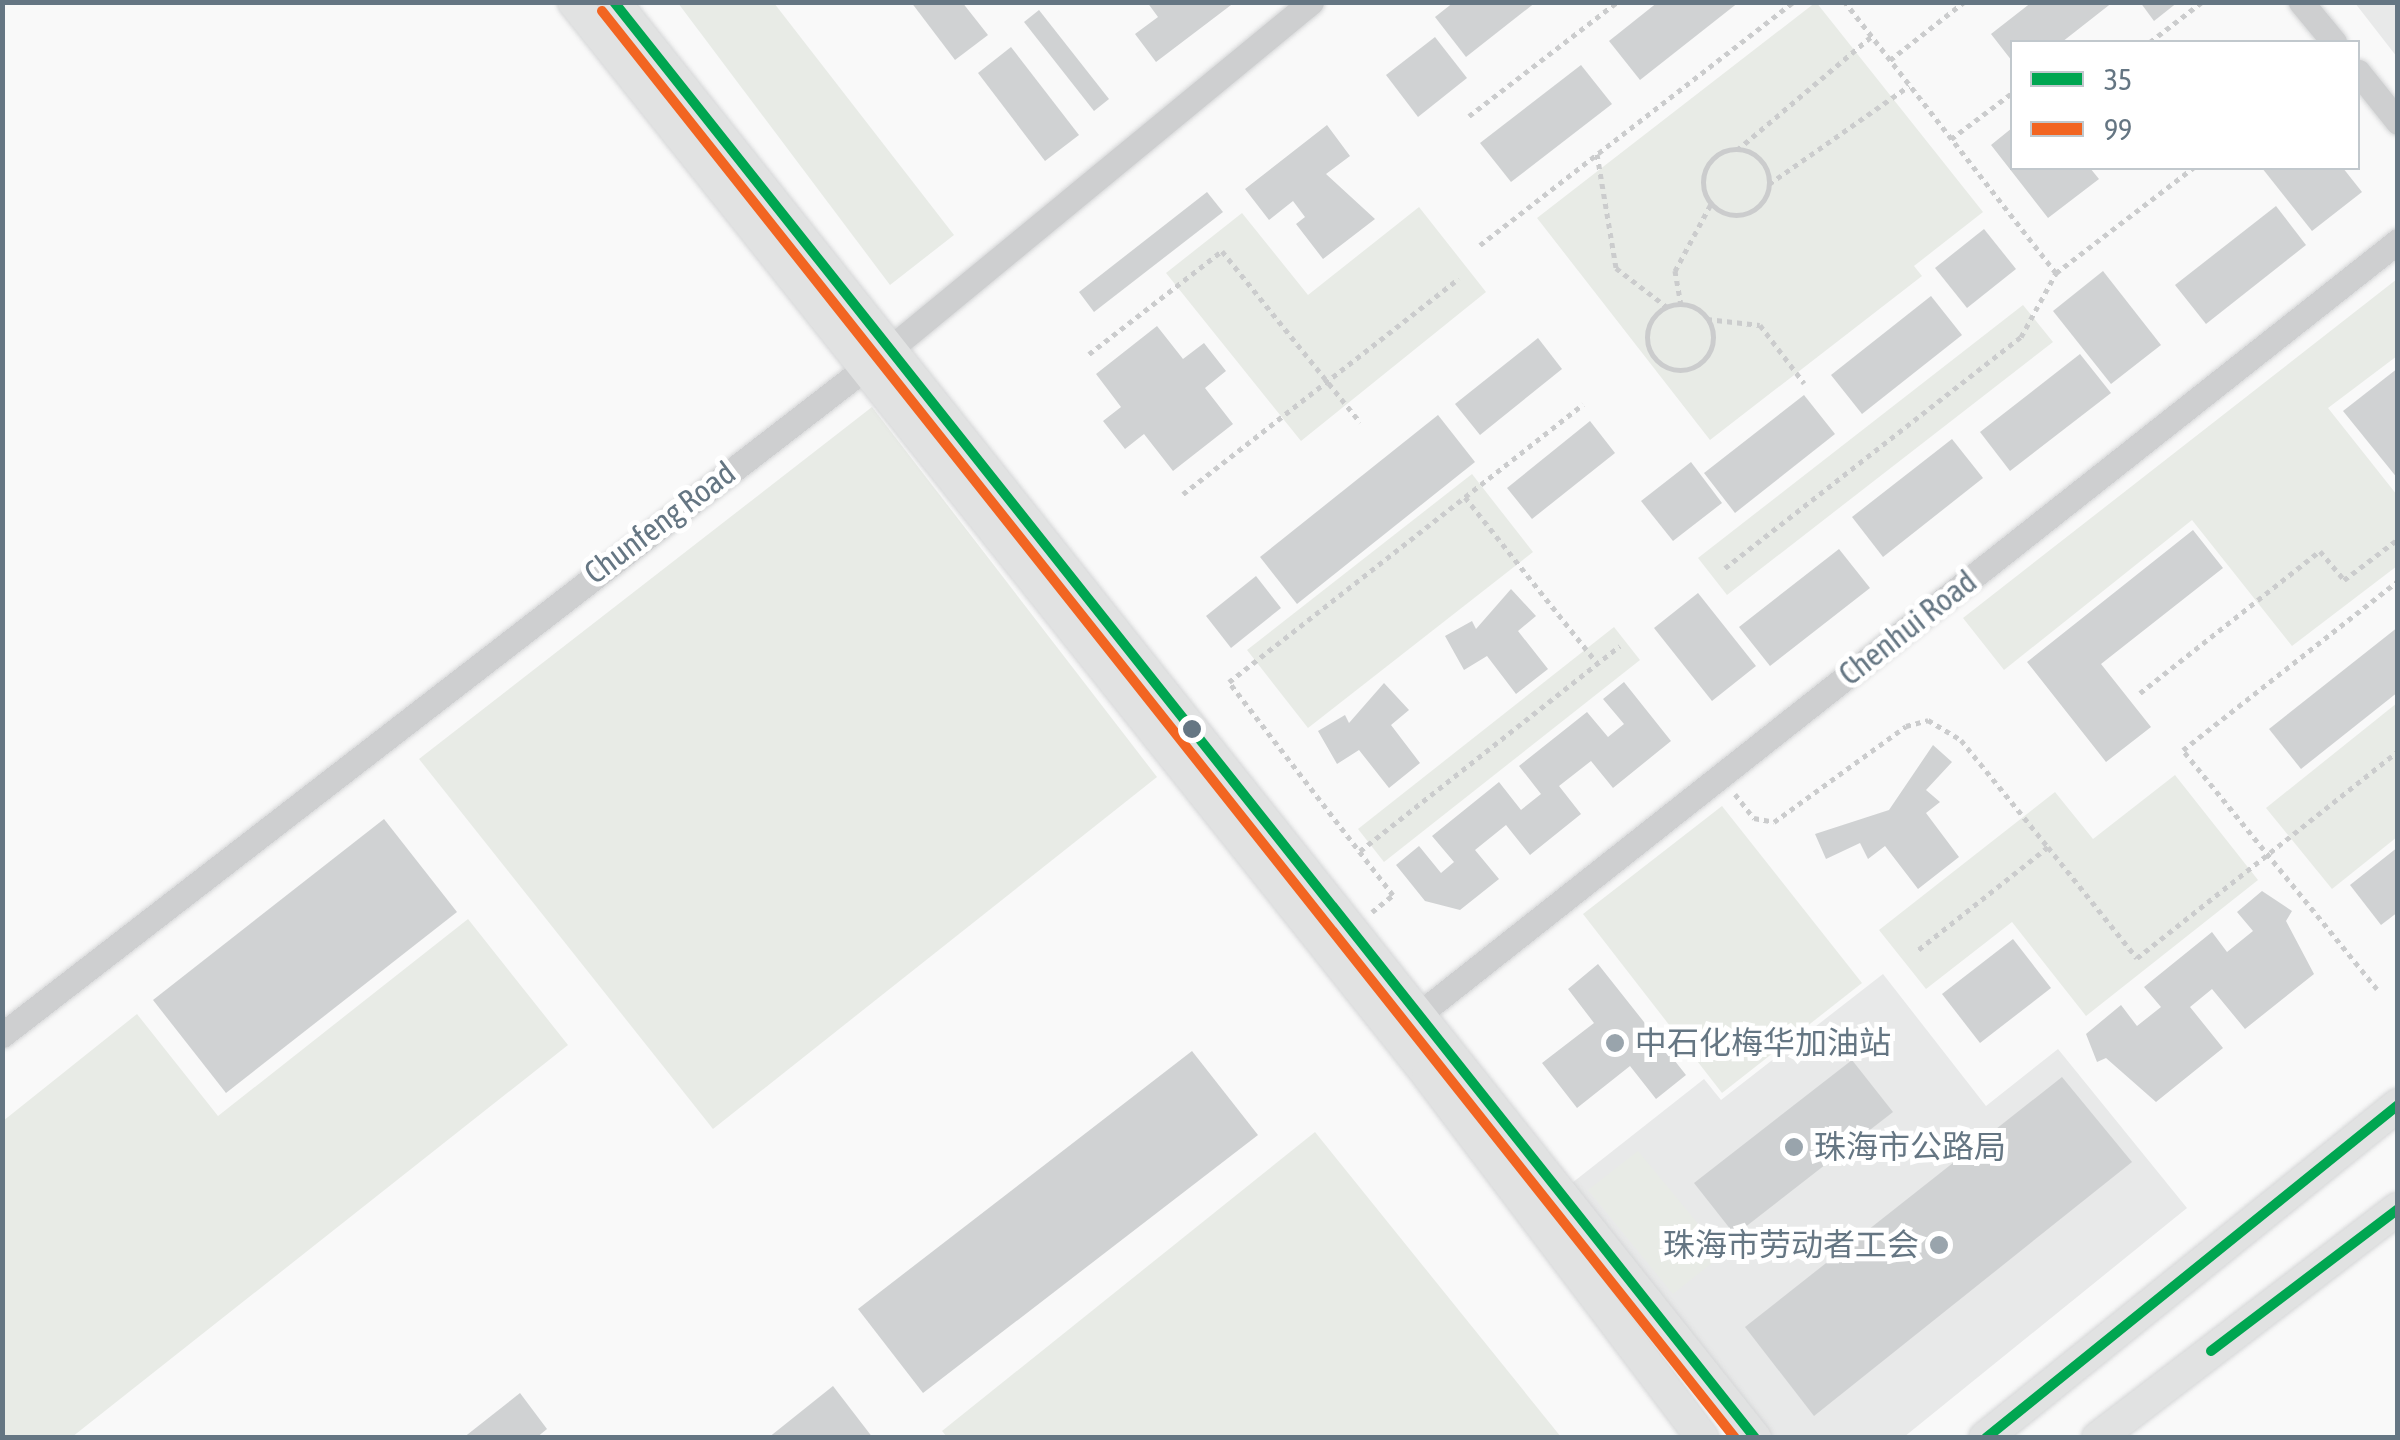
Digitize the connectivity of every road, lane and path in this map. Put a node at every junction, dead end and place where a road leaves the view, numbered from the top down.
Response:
1 (574, 2) edge
2 (614, 2) edge
3 (1311, 2) edge
4 (1616, 2) edge
5 (1793, 2) edge
6 (1845, 2) edge
7 (1964, 2) edge
8 (2202, 2) edge
9 (2302, 2) edge
10 (1872, 36) junction
11 (2153, 40) edge
12 (2332, 40) edge
13 (1890, 60) junction
14 (2360, 74) edge
15 (1910, 85) junction
16 (2010, 94) edge
17 (1470, 116) dead end
18 (2398, 122) edge
19 (1951, 138) junction
20 (1737, 150) junction
21 (1598, 154) junction
22 (2189, 170) edge
23 (1769, 184) junction
24 (1711, 204) junction
25 (2398, 241) edge
26 (1480, 245) dead end
27 (2056, 273) junction
28 (1459, 278) dead end
29 (1681, 304) junction
30 (1666, 308) junction
31 (1707, 319) junction
32 (1089, 354) dead end
33 (879, 357) junction
34 (1326, 380) junction
35 (1804, 384) dead end
36 (1583, 404) dead end
37 (1360, 422) dead end
38 (1183, 494) dead end
39 (1465, 497) junction
40 (2398, 539) edge
41 (1726, 568) dead end
42 (2398, 580) edge
43 (1620, 646) dead end
44 (1598, 664) junction
45 (2140, 693) dead end
46 (2398, 751) edge
47 (1720, 776) junction
48 (2048, 847) junction
49 (1360, 852) junction
50 (2267, 853) junction
51 (1350, 929) junction
52 (1916, 951) dead end
53 (2377, 989) dead end
54 (1418, 1015) junction
55 (2, 1035) edge
56 (2398, 1105) edge
57 (2398, 1209) edge
58 (1703, 1438) edge
59 (1755, 1438) edge
60 (1985, 1438) edge
61 (2098, 1438) edge

1 - 33 main road
2 - 33 main road
3 - 33 street, Chunfeng Road
4 - 17 path
5 - 21 path
6 - 10 path
7 - 13 path
8 - 11 path
9 - 12 street
10 - 13 path
10 - 20 path
13 - 15 path
14 - 18 street
15 - 19 path
15 - 23 path
16 - 19 path
19 - 27 path
20 - 23 path
20 - 24 path
21 - 26 path
21 - 30 path
22 - 27 path
23 - 24 path
24 - 29 path
25 - 47 street, Chenhui Road
27 - 41 path
28 - 34 path
29 - 30 path
29 - 31 path
30 - 31 path
31 - 35 path
32 - 34 path
33 - 51 main road
33 - 55 street, Chunfeng Road
33 - 58 main road
34 - 37 path
34 - 38 path
36 - 39 path
39 - 44 path
39 - 49 path
40 - 45 path
42 - 50 path
43 - 44 path
44 - 49 path
46 - 50 path
47 - 48 path
47 - 54 street, Chenhui Road
48 - 50 path
48 - 52 path
49 - 51 path
50 - 53 path
51 - 54 main road
54 - 59 main road
56 - 60 main road
57 - 61 main road

